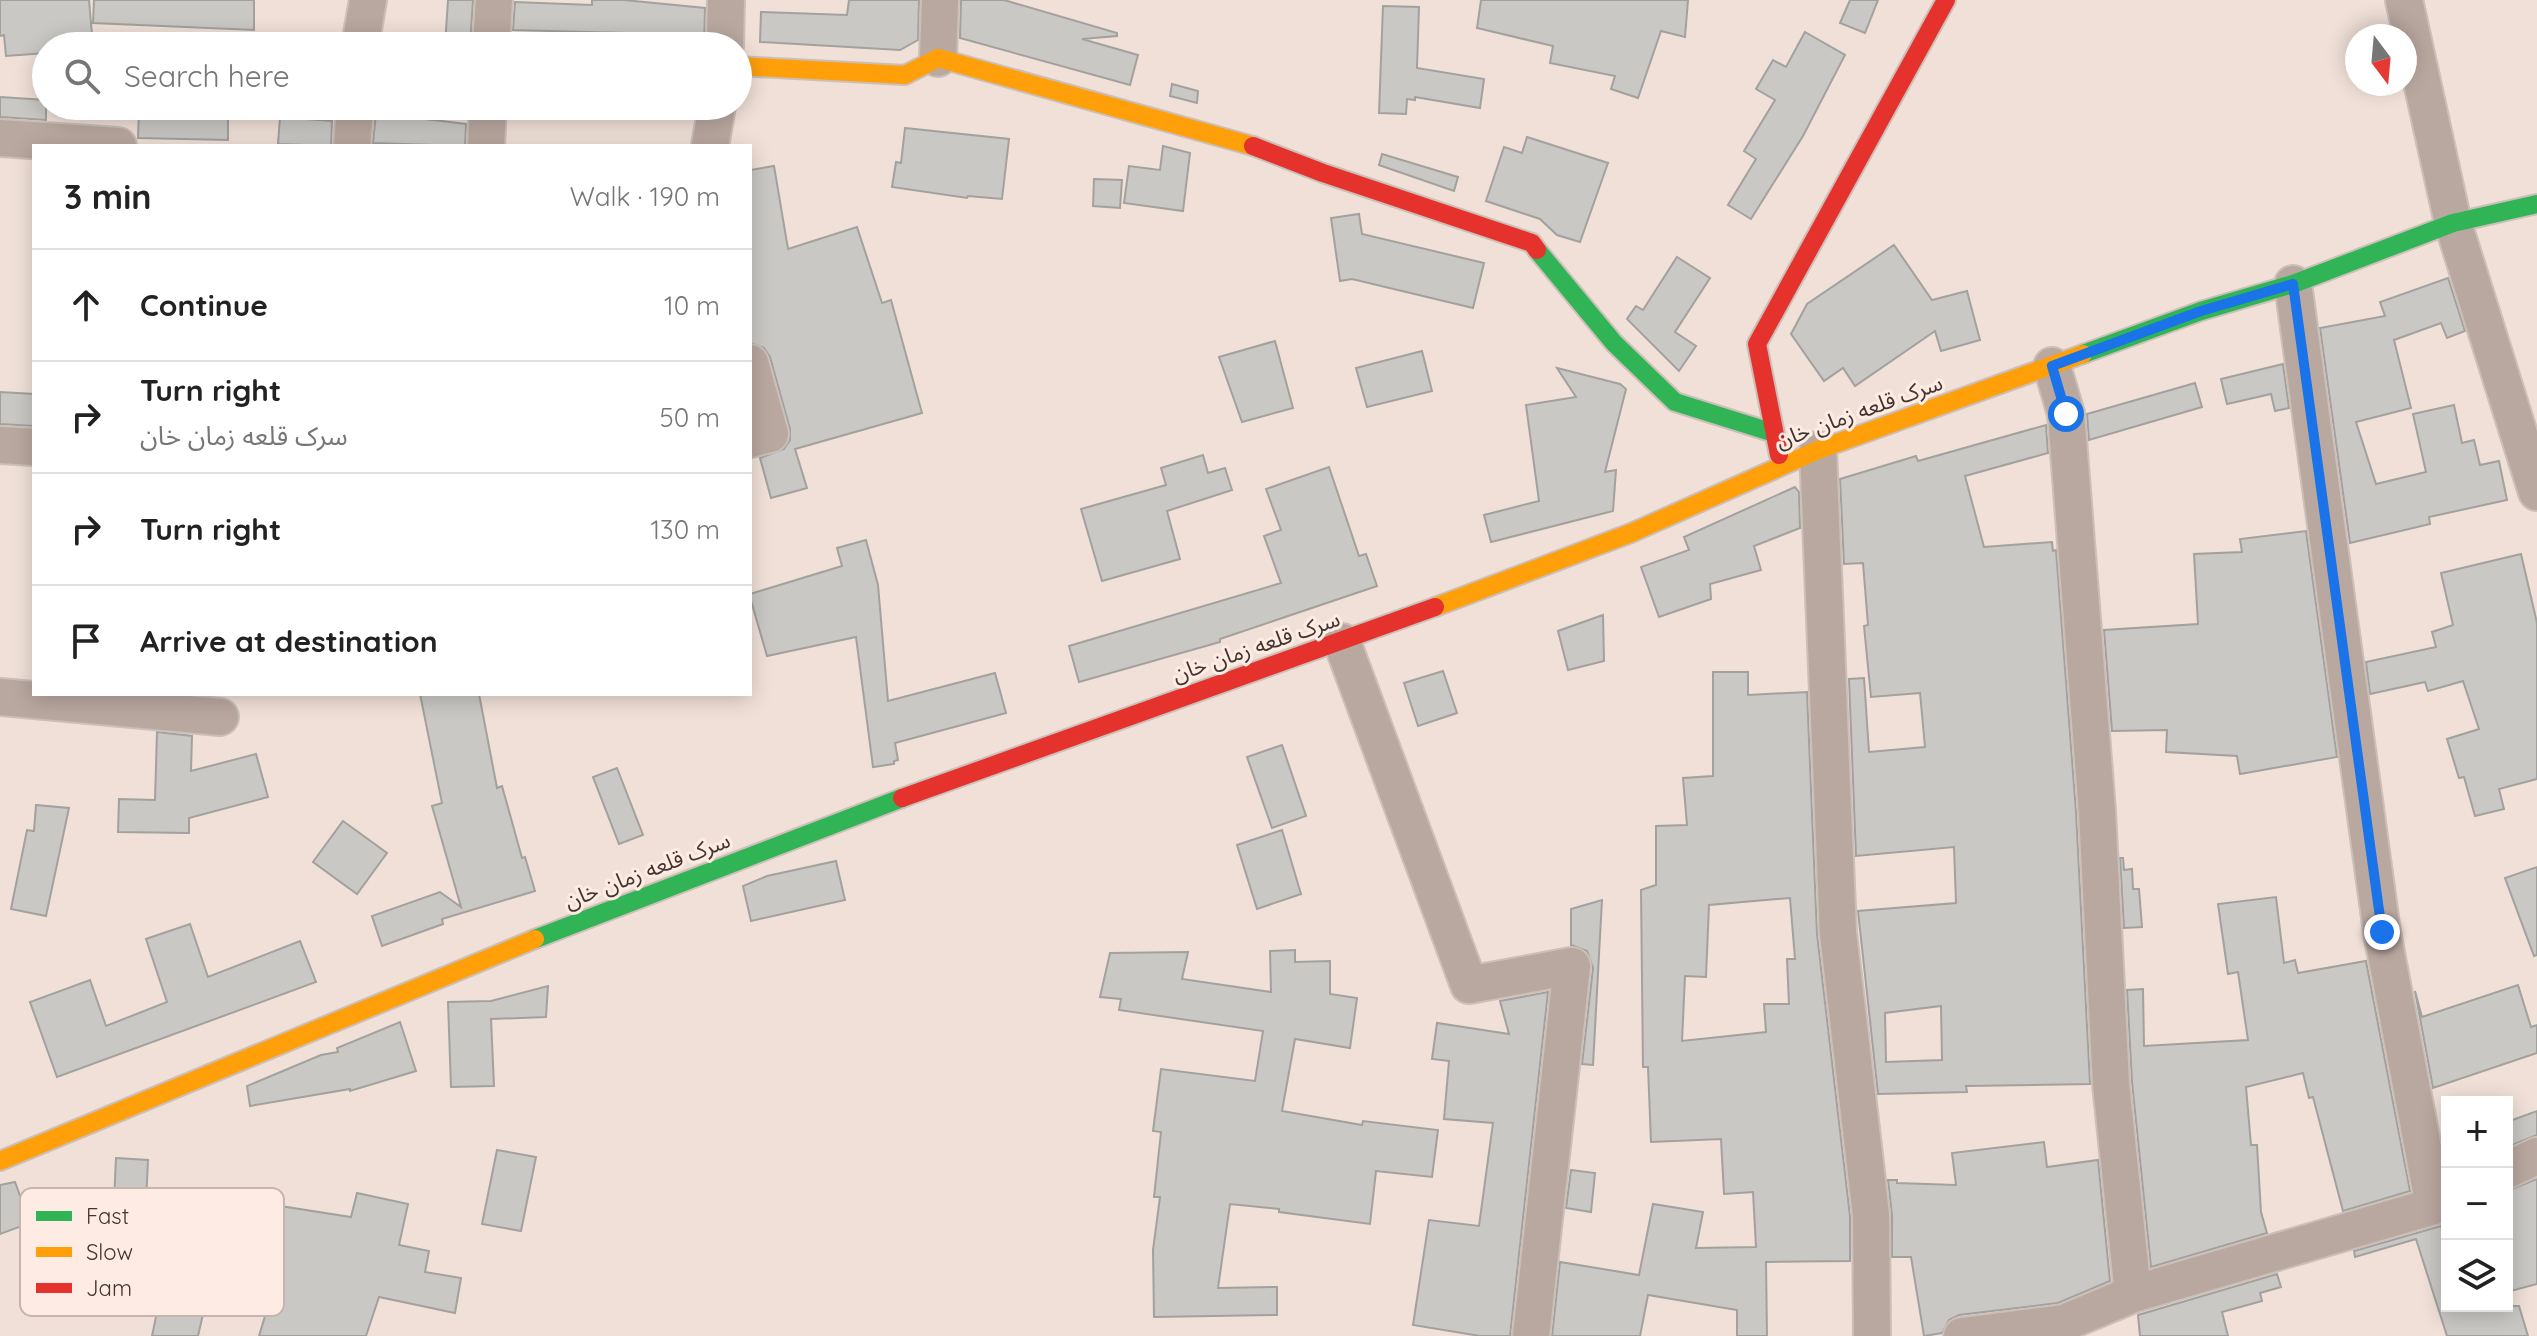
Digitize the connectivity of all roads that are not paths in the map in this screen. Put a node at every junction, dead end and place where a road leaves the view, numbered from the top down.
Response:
1 (368, 0) edge
2 (494, 0) edge
3 (726, 0) edge
4 (940, 0) edge
5 (1946, 0) edge
6 (2404, 0) edge
7 (362, 32) edge
8 (492, 32) edge
9 (725, 32) edge
10 (938, 58) junction
11 (752, 67) edge
12 (354, 120) edge
13 (487, 120) edge
14 (715, 120) edge
15 (0, 138) edge
16 (88, 144) edge
17 (352, 144) edge
18 (486, 144) edge
19 (710, 144) edge
20 (2537, 204) edge
21 (2453, 223) junction
22 (2293, 284) junction
23 (2052, 366) junction
24 (752, 370) edge
25 (1774, 433) junction
26 (752, 438) edge
27 (0, 445) edge
28 (32, 447) edge
29 (1818, 450) junction
30 (1781, 465) junction
31 (2537, 492) edge
32 (1342, 642) junction
33 (0, 697) edge
34 (220, 717) dead end
35 (2537, 1156) edge
36 (0, 1161) edge
37 (2511, 1168) edge
38 (2440, 1203) edge
39 (2133, 1294) junction
40 (1531, 1336) edge
41 (1872, 1336) edge
42 (1962, 1336) edge

1 - 7 street
2 - 8 street
3 - 9 street
4 - 10 street
5 - 25 street
6 - 21 street
10 - 11 street
10 - 25 street
12 - 17 street
13 - 18 street
14 - 19 street
15 - 16 street
20 - 21 street, سرک قلعه زمان خان
21 - 22 street, سرک قلعه زمان خان
21 - 31 street
22 - 23 street, سرک قلعه زمان خان
22 - 38 street
23 - 29 street, سرک قلعه زمان خان
23 - 39 street
24 - 26 street
25 - 30 street
27 - 28 street
29 - 30 street, سرک قلعه زمان خان
29 - 41 street
30 - 32 street, سرک قلعه زمان خان
32 - 36 street, سرک قلعه زمان خان
32 - 40 street
33 - 34 street
35 - 37 street
38 - 39 street
39 - 42 street

